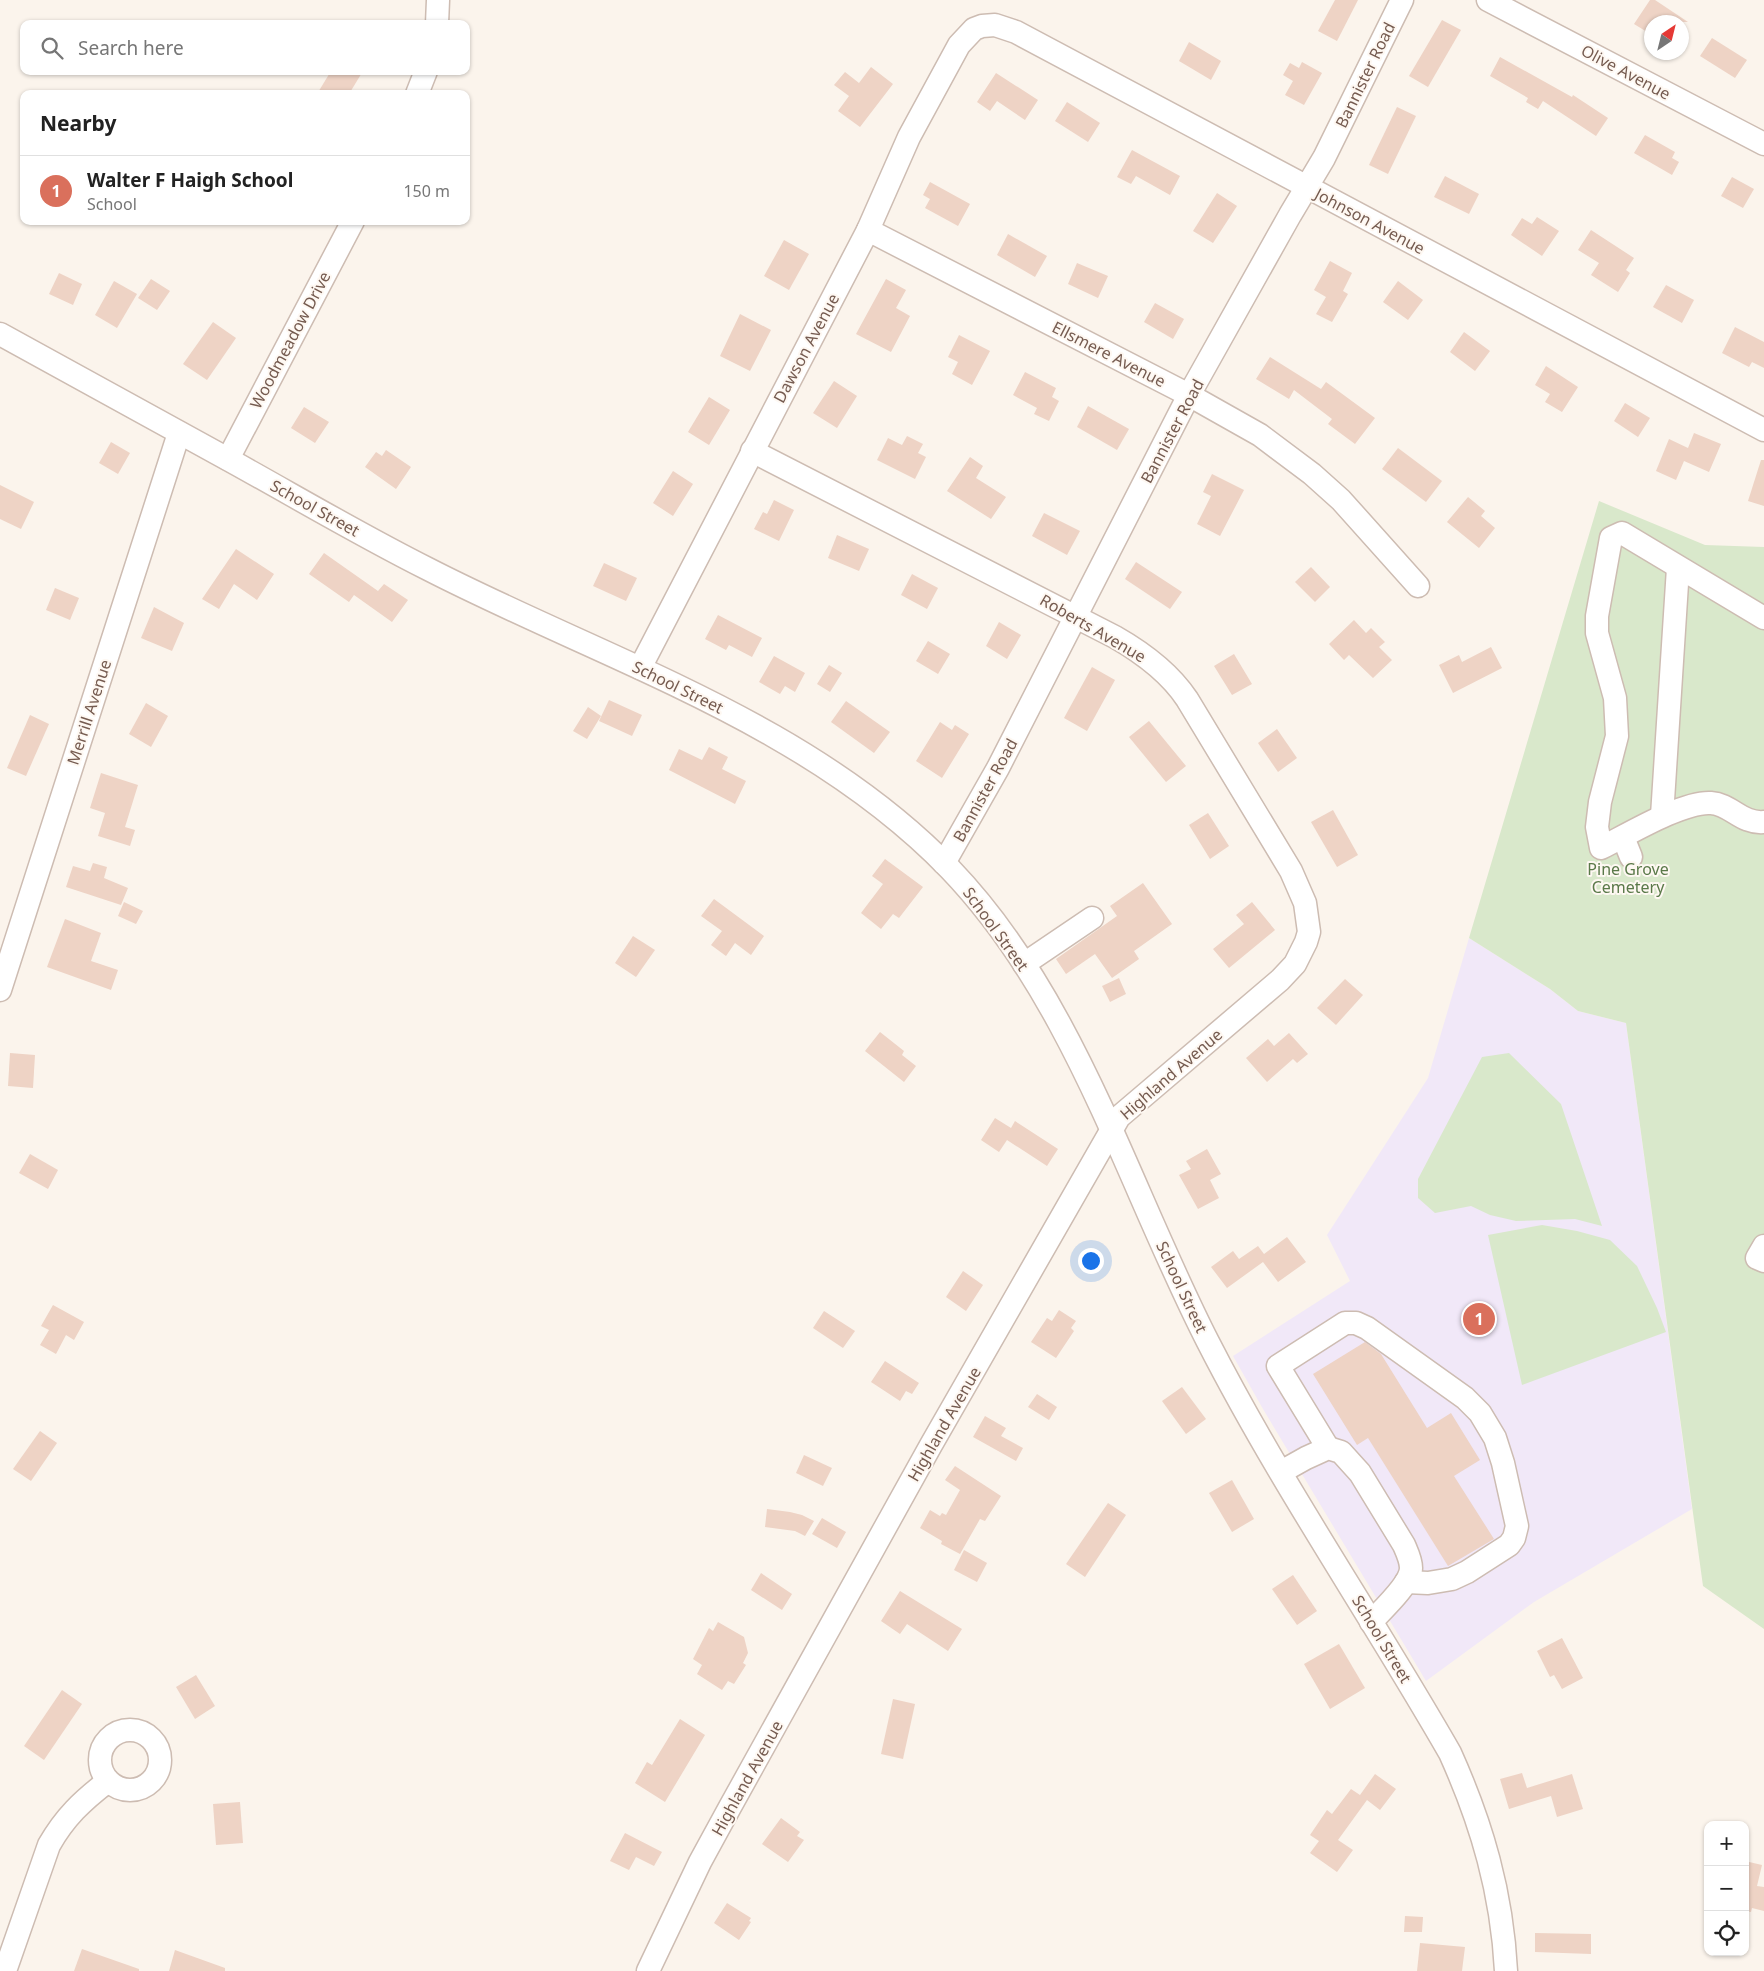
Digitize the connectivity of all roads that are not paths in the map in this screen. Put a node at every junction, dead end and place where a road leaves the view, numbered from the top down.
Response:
1 (438, 0) edge
2 (1402, 0) edge
3 (1488, 0) edge
4 (436, 20) edge
5 (974, 29) joint
6 (424, 75) edge
7 (419, 90) edge
8 (1764, 144) edge
9 (1308, 187) junction
10 (351, 225) edge
11 (868, 230) junction
12 (0, 334) edge
13 (1190, 395) junction
14 (1764, 430) edge
15 (179, 433) junction
16 (752, 450) junction
17 (228, 459) junction
18 (1678, 568) junction
19 (1418, 586) dead end
20 (1076, 616) junction
21 (1764, 618) edge
22 (640, 668) junction
23 (1662, 816) junction
24 (1764, 822) edge
25 (1623, 837) junction
26 (1632, 857) dead end
27 (944, 863) junction
28 (1092, 918) dead end
29 (1309, 932) joint
30 (1024, 964) junction
31 (0, 990) edge
32 (1111, 1132) junction
33 (1764, 1246) edge
34 (1764, 1261) edge
35 (1328, 1448) junction
36 (1281, 1472) junction
37 (1406, 1582) junction
38 (1372, 1622) junction
39 (108, 1781) dead end
40 (5, 1971) edge
41 (648, 1971) edge
42 (1506, 1971) edge

1 - 4 street
2 - 9 street, Bannister Road
3 - 8 street, Olive Avenue
5 - 9 street, Johnson Avenue
5 - 11 street, Dawson Avenue
6 - 7 street
9 - 13 street, Bannister Road
9 - 14 street, Johnson Avenue
10 - 17 street, Woodmeadow Drive
11 - 13 street, Ellsmere Avenue
11 - 16 street, Dawson Avenue
12 - 15 street, School Street
13 - 19 street, Ellsmere Avenue
13 - 20 street, Bannister Road
15 - 17 street, School Street
15 - 31 street, Merrill Avenue
16 - 20 street, Roberts Avenue
16 - 22 street, Dawson Avenue
17 - 22 street, School Street
18 - 21 street
18 - 23 street
18 - 25 street
20 - 27 street, Bannister Road
20 - 29 street, Roberts Avenue
22 - 27 street, School Street
23 - 24 street
23 - 25 street
25 - 26 street
27 - 30 street, School Street
28 - 30 street
29 - 32 street, Highland Avenue
30 - 32 street, School Street
32 - 36 street, School Street
32 - 41 street, Highland Avenue
33 - 34 street
35 - 36 street
35 - 37 street
35 - 37 street
36 - 38 street, School Street
37 - 38 street
38 - 42 street, School Street
39 - 40 street

